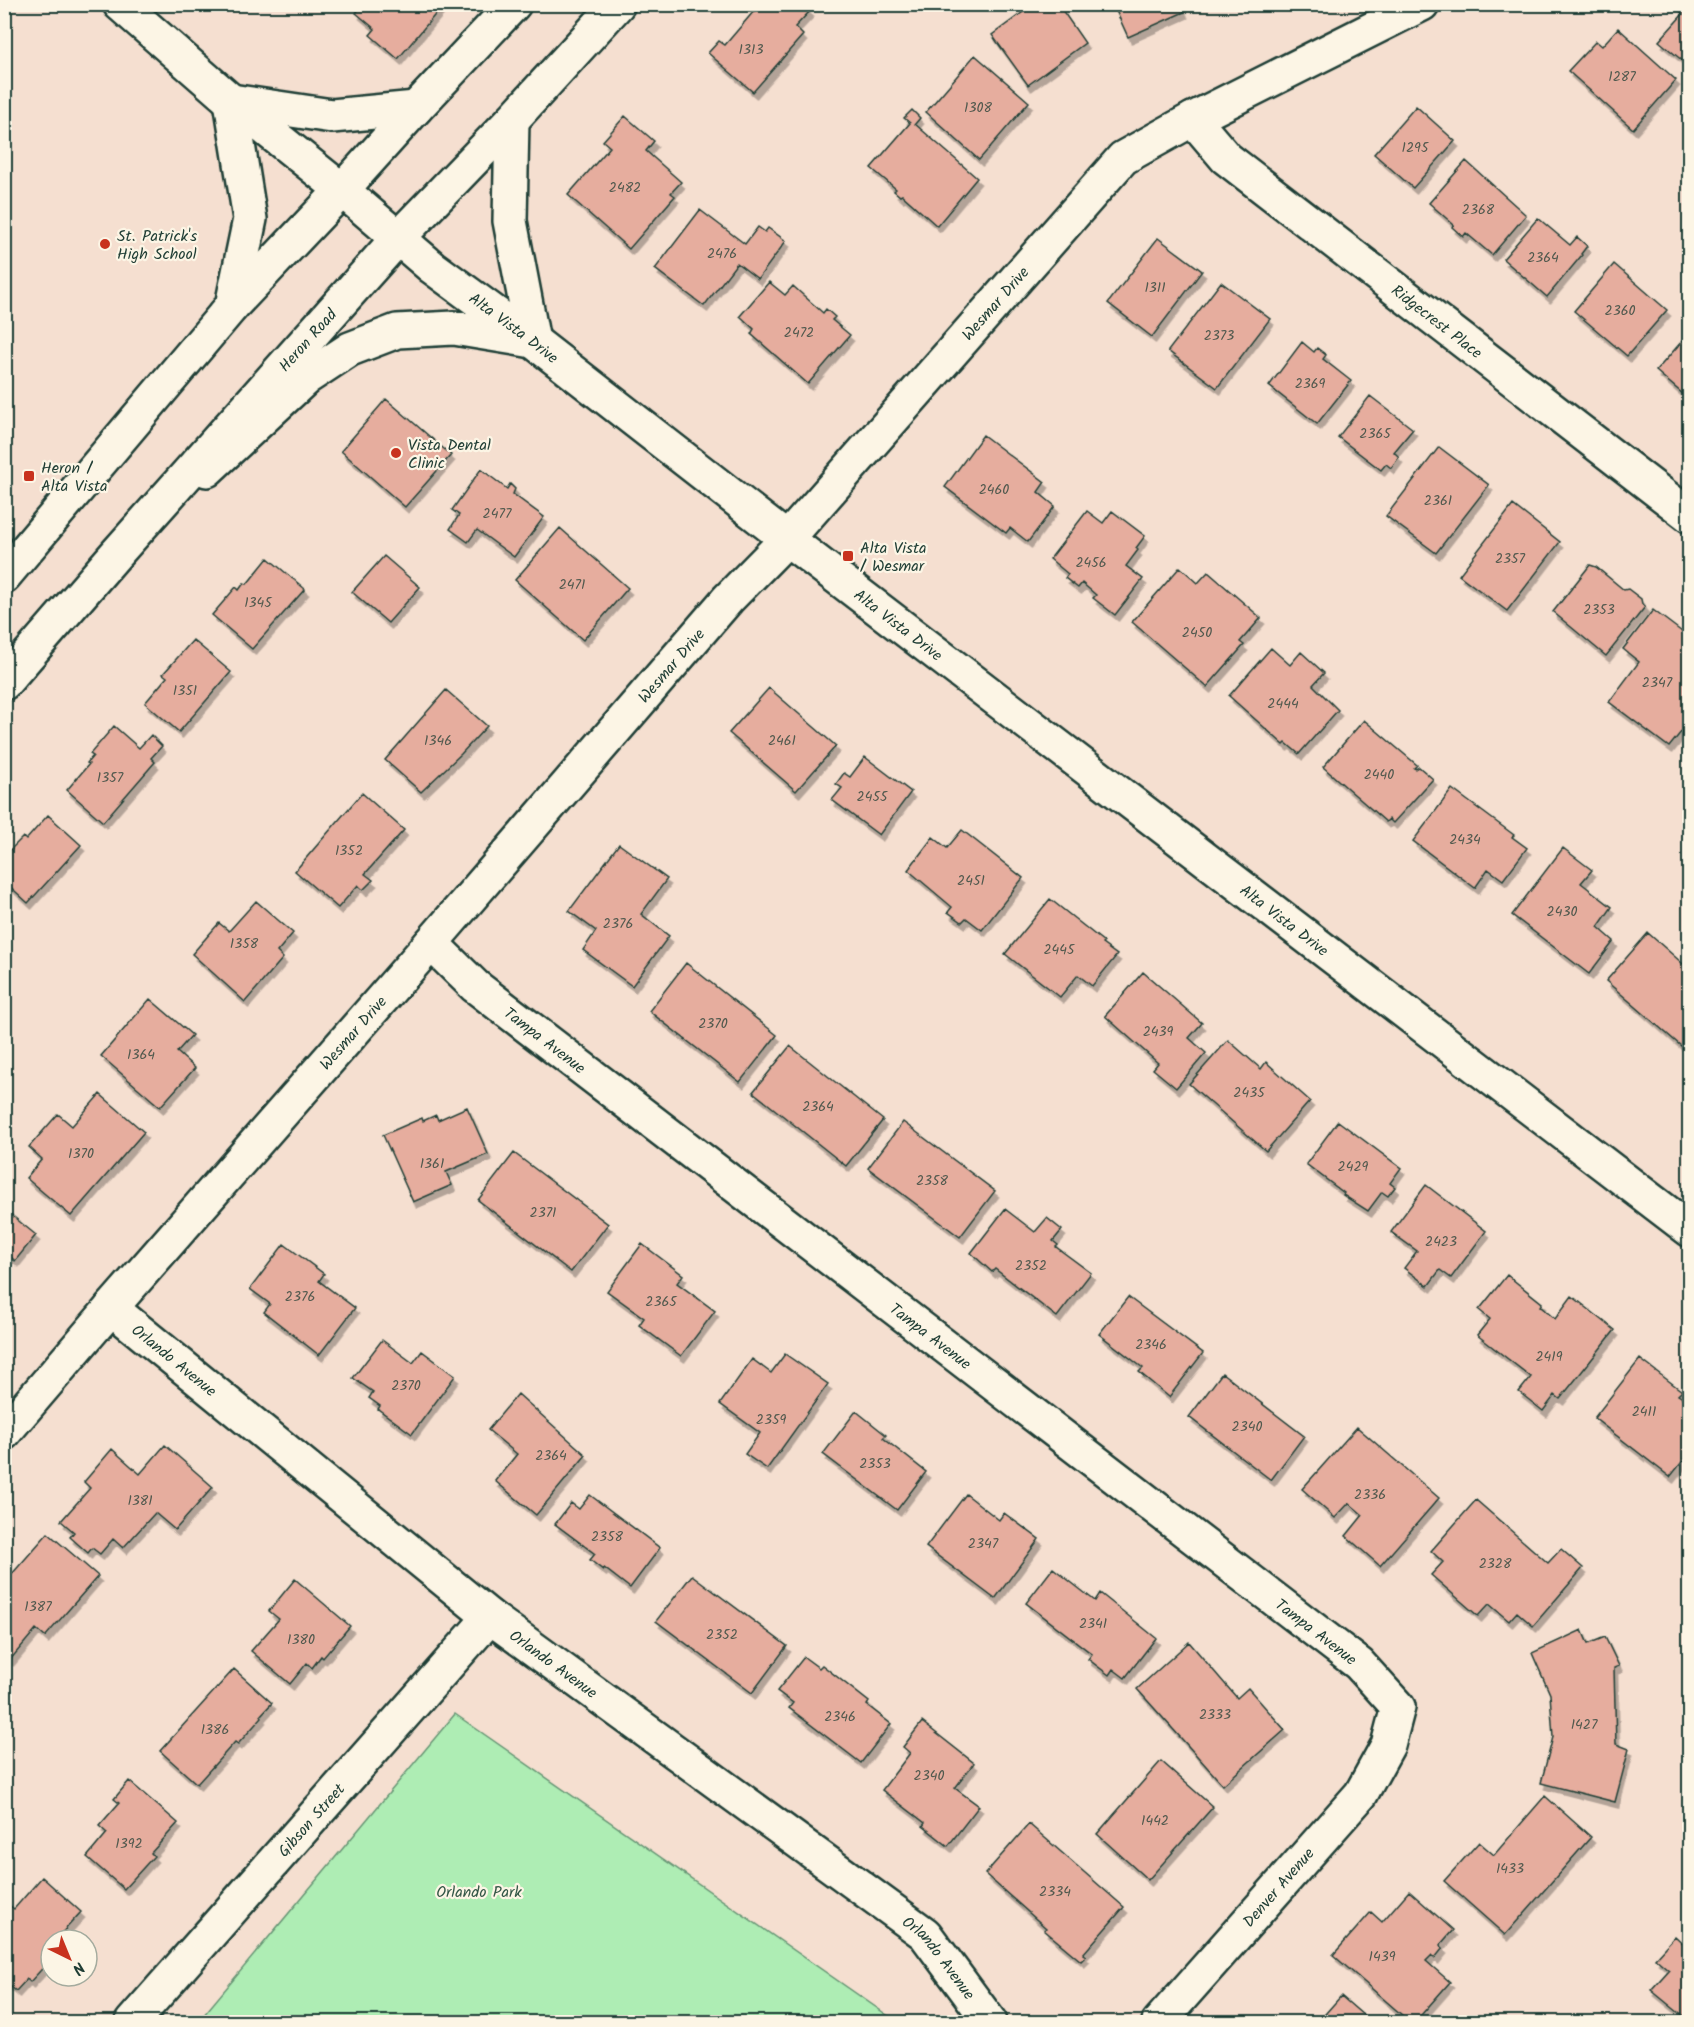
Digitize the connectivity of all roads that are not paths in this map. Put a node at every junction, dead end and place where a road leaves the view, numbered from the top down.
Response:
1 (120, 4) edge
2 (514, 4) edge
3 (618, 4) edge
4 (1422, 4) edge
5 (231, 101) junction
6 (416, 108) junction
7 (1193, 119) junction
8 (512, 120) junction
9 (342, 190) junction
10 (398, 238) junction
11 (232, 306) junction
12 (533, 341) junction
13 (1689, 516) edge
14 (787, 539) junction
15 (116, 554) junction
16 (4, 576) edge
17 (4, 683) edge
18 (430, 943) junction
19 (1689, 1230) edge
20 (111, 1308) junction
21 (4, 1433) edge
22 (490, 1617) junction
23 (1388, 1745) joint
24 (132, 2022) edge
25 (990, 2022) edge
26 (1159, 2022) edge

1 - 5 street, Alta Vista Drive
2 - 6 street
3 - 8 street, Heron Road
4 - 7 street, Wesmar Drive
5 - 6 street
5 - 9 street, Alta Vista Drive
5 - 11 street
6 - 9 street
7 - 13 street, Ridgecrest Place
7 - 14 street, Wesmar Drive
8 - 10 street, Heron Road
8 - 12 street
9 - 10 street, Alta Vista Drive
9 - 11 street
10 - 12 street, Alta Vista Drive
10 - 15 street, Heron Road
11 - 16 street
12 - 14 street, Alta Vista Drive
12 - 15 street
14 - 18 street, Wesmar Drive
14 - 19 street, Alta Vista Drive
15 - 17 street, Heron Road
18 - 20 street, Wesmar Drive
18 - 23 street, Tampa Avenue
20 - 21 street, Wesmar Drive
20 - 22 street, Orlando Avenue
22 - 24 street, Gibson Street
22 - 25 street, Orlando Avenue
23 - 26 street, Denver Avenue

